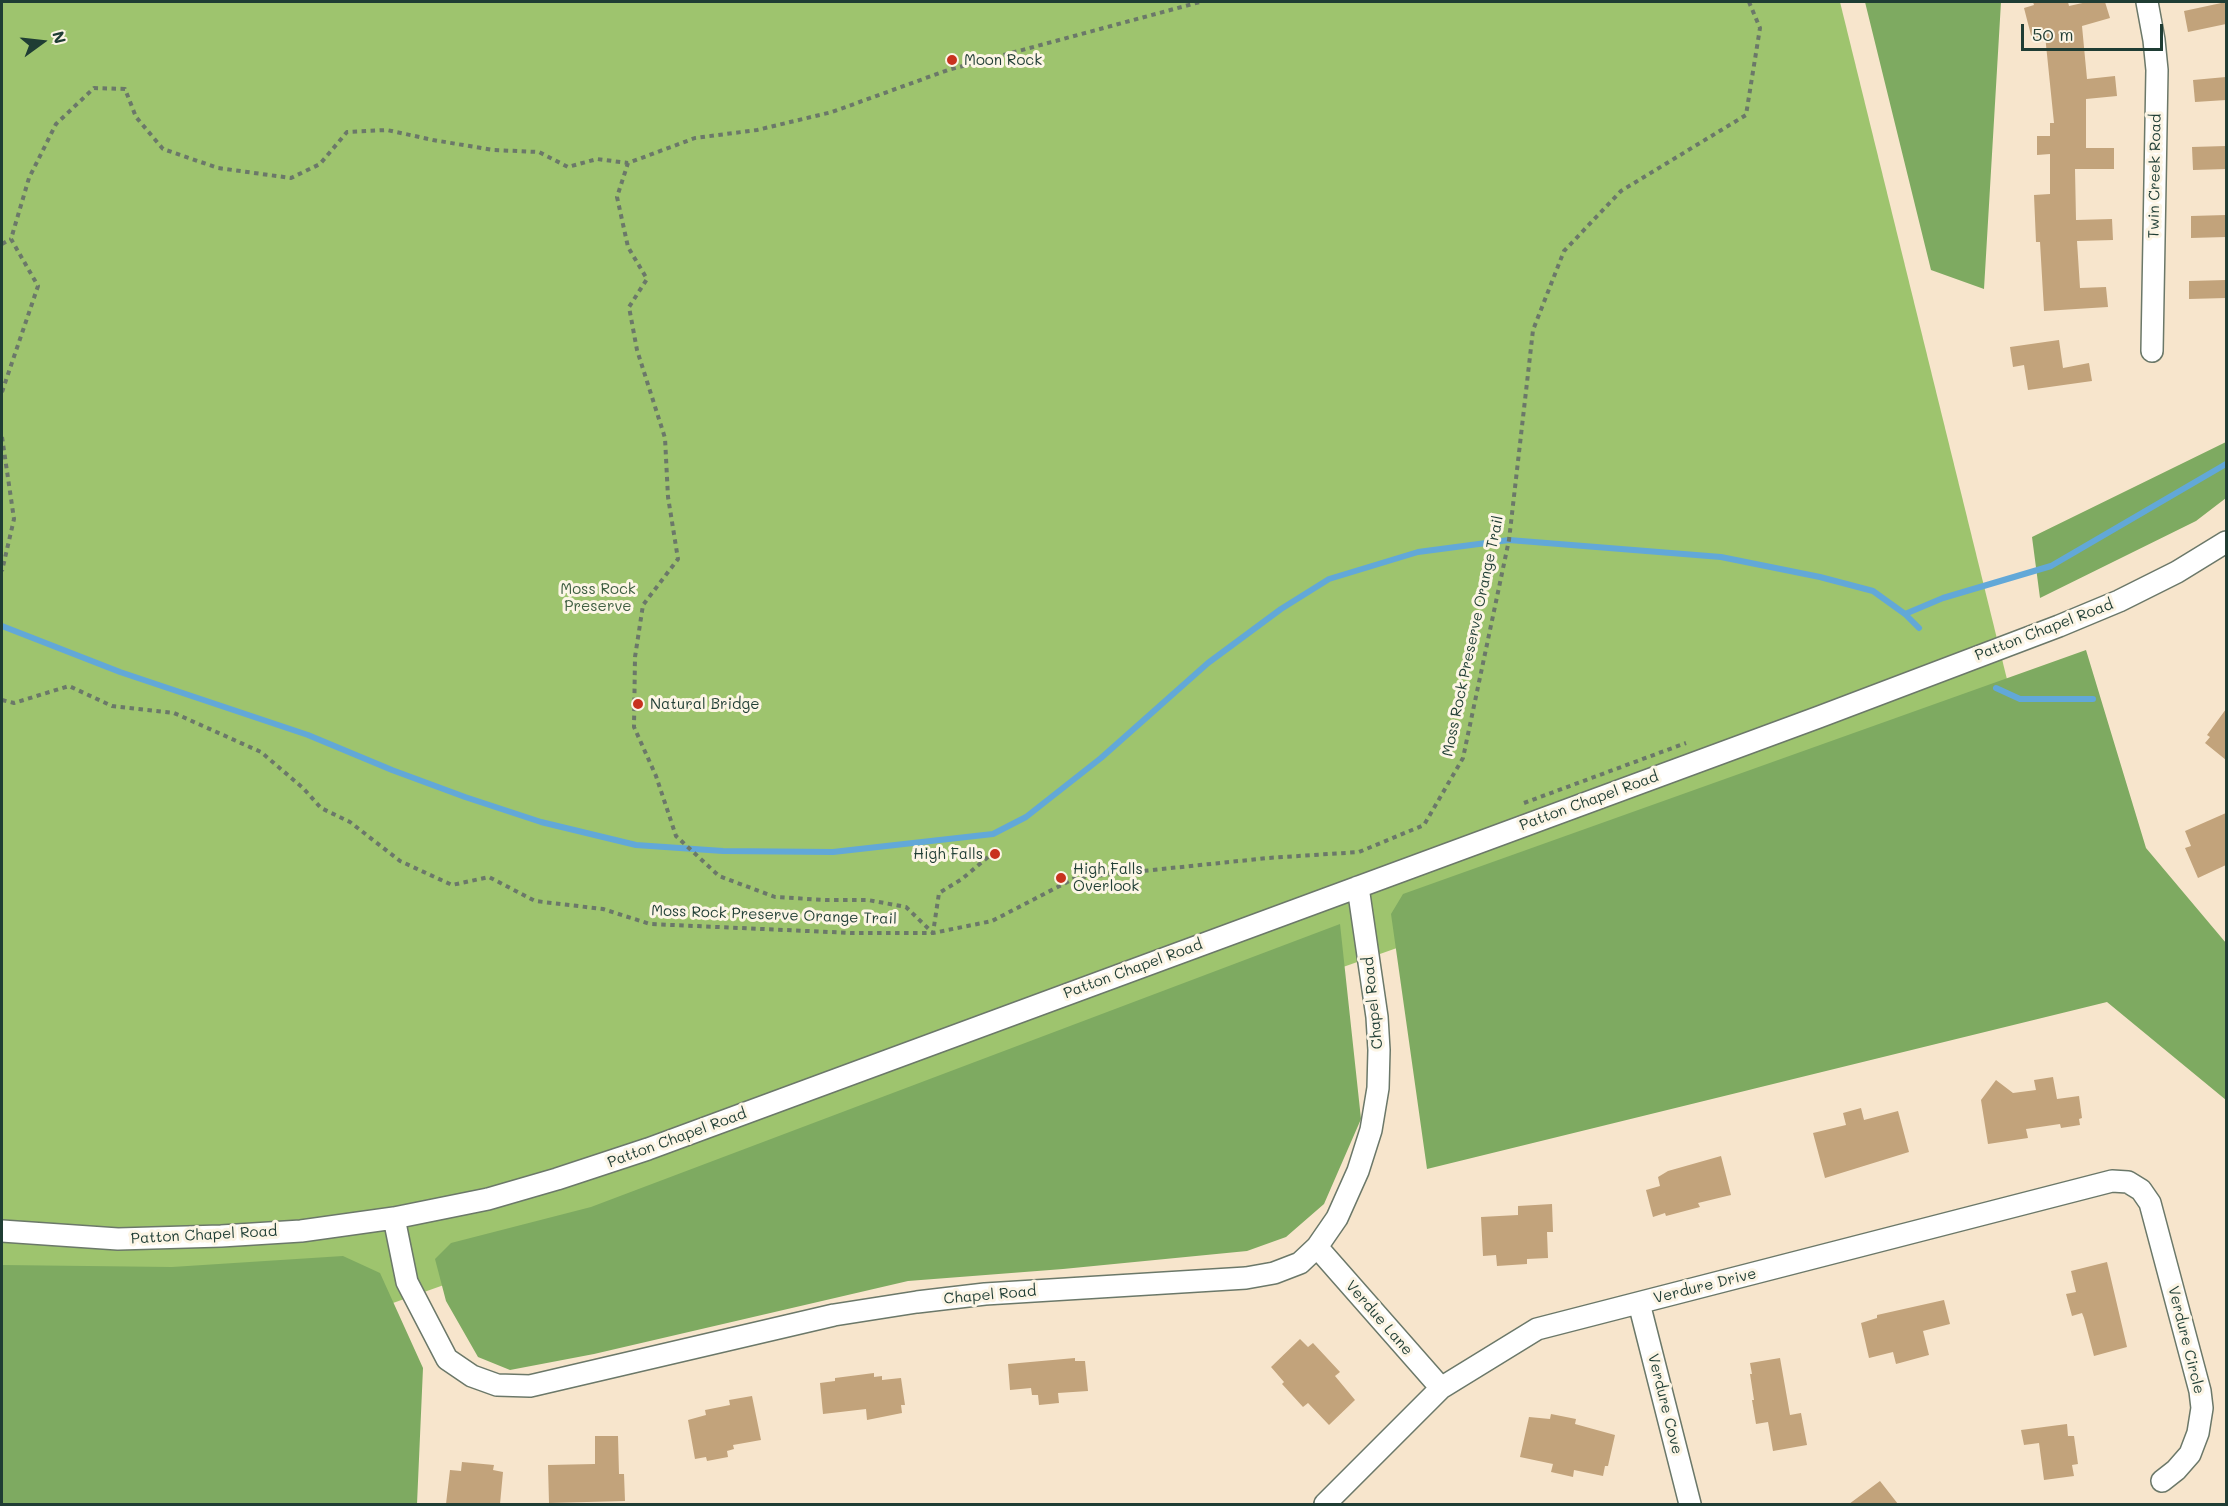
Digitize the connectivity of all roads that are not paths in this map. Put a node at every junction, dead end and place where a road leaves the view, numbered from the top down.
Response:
1 (2147, 2) edge
2 (2152, 351) dead end
3 (2226, 542) edge
4 (1358, 886) junction
5 (2141, 1190) joint
6 (394, 1218) junction
7 (2, 1230) edge
8 (1317, 1247) junction
9 (1639, 1303) junction
10 (1441, 1388) junction
11 (2162, 1481) dead end
12 (1325, 1504) edge
13 (1690, 1504) edge

1 - 2 street, Twin Creek Road
3 - 4 street, Patton Chapel Road
4 - 6 street, Patton Chapel Road
4 - 8 street, Chapel Road
5 - 9 street, Verdure Drive
5 - 11 street, Verdure Circle
6 - 7 street, Patton Chapel Road
6 - 8 street, Chapel Road
8 - 10 street, Verdue Lane
9 - 10 street, Verdure Drive
9 - 13 street, Verdure Cove
10 - 12 street, Verdure Drive

